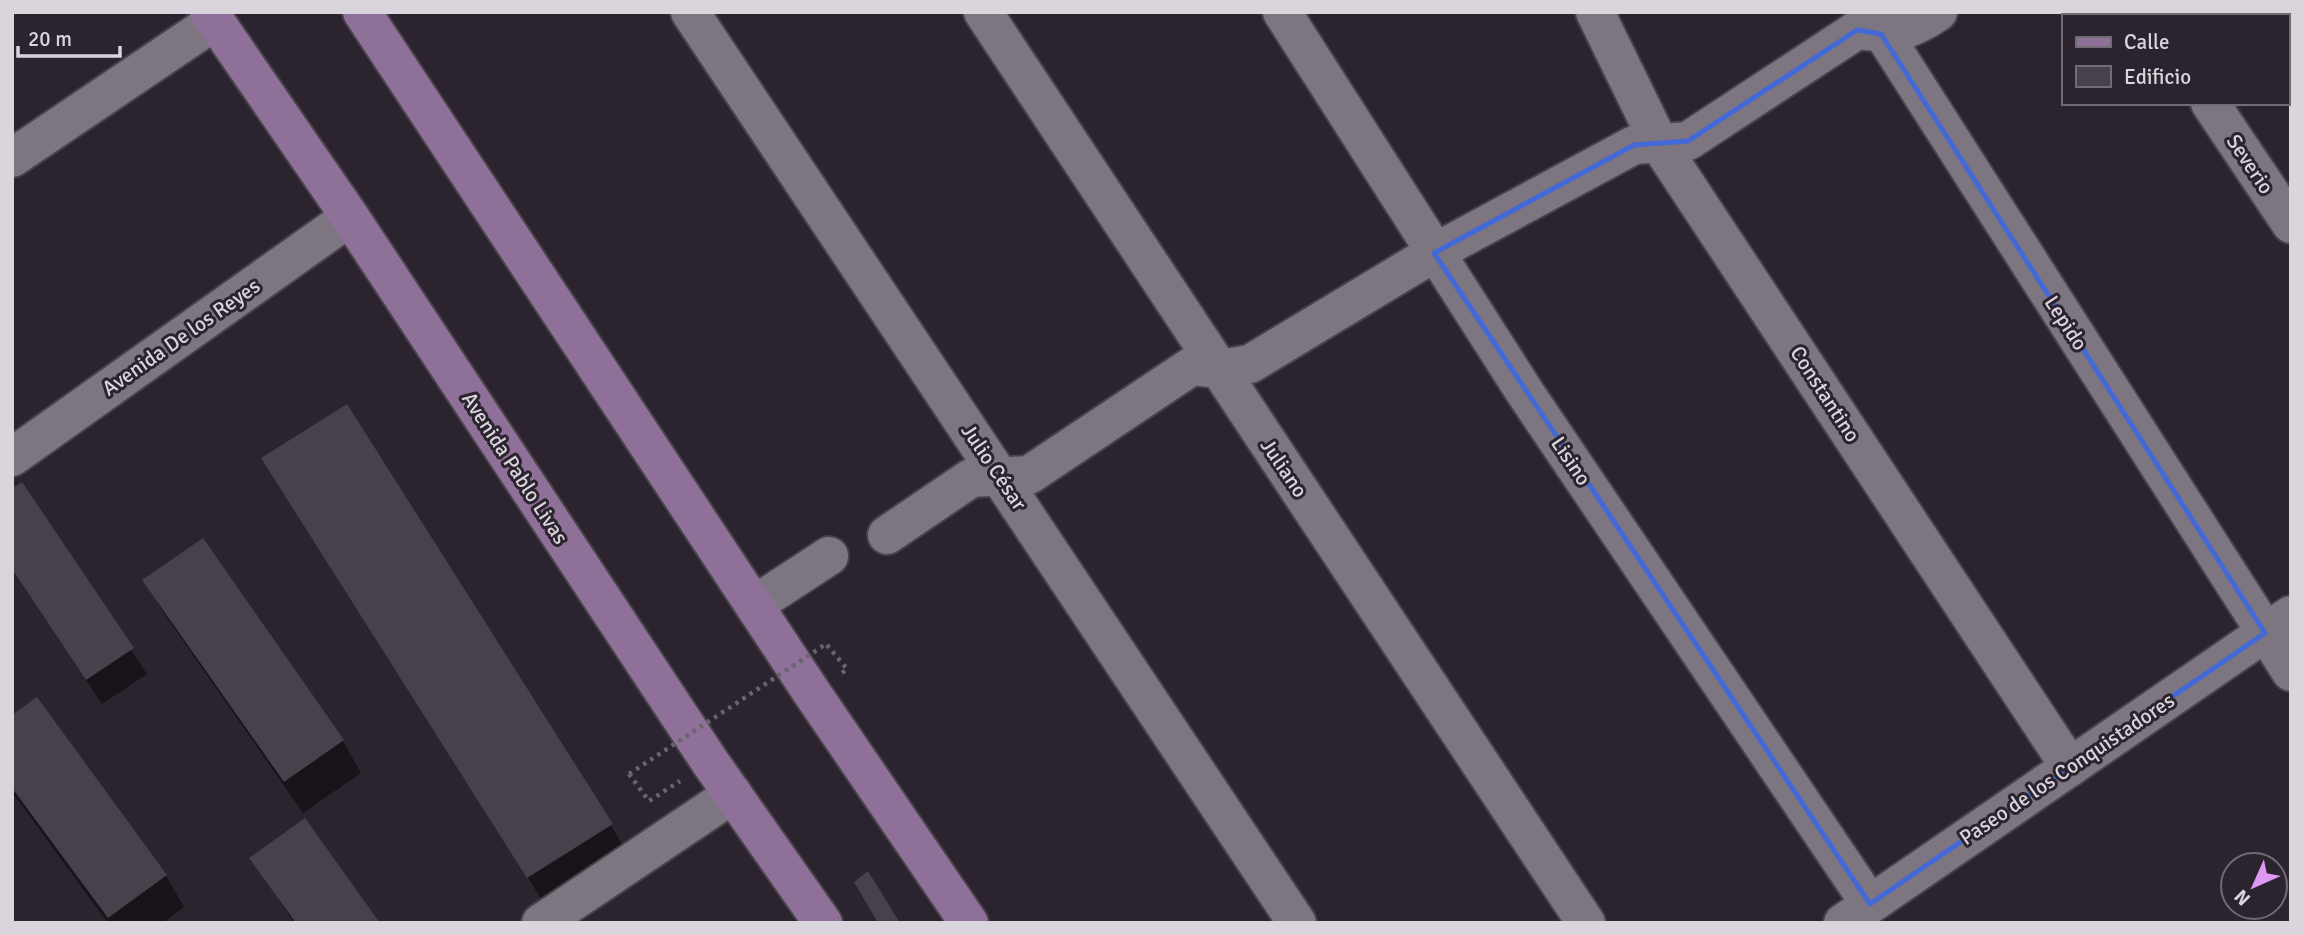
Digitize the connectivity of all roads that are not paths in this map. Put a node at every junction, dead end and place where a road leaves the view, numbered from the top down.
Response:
1 (362, 12) edge
2 (690, 12) edge
3 (984, 12) edge
4 (1595, 12) edge
5 (1938, 12) edge
6 (213, 15) edge
7 (1292, 20) edge
8 (1876, 23) edge
9 (2211, 105) edge
10 (1660, 145) junction
11 (12, 158) edge
12 (350, 217) junction
13 (2291, 225) edge
14 (1434, 253) junction
15 (1219, 369) junction
16 (12, 457) edge
17 (1001, 476) junction
18 (887, 535) dead end
19 (829, 556) dead end
20 (754, 605) junction
21 (2278, 624) edge
22 (2291, 672) edge
23 (2070, 767) junction
24 (733, 794) junction
25 (1856, 913) edge
26 (541, 923) edge
27 (822, 923) edge
28 (969, 923) edge
29 (1297, 923) edge
30 (1586, 923) edge

1 - 20 main road
2 - 17 street, Julio César
3 - 15 street, Juliano
4 - 10 street, Constantino
5 - 8 street
6 - 11 street
6 - 12 main road, Avenida Pablo Livas
7 - 14 street, Lisino
8 - 10 street
8 - 21 street, Lepido
9 - 13 street, Severio
10 - 14 street
10 - 23 street, Constantino
12 - 16 street, Avenida De los Reyes
12 - 24 main road, Avenida Pablo Livas
14 - 15 street
14 - 25 street, Lisino
15 - 17 street
15 - 30 street, Juliano
17 - 18 street
17 - 29 street, Julio César
19 - 20 street
20 - 28 main road
21 - 22 street, Lepido
21 - 23 street, Paseo de los Conquistadores
23 - 25 street, Paseo de los Conquistadores
24 - 26 street
24 - 27 main road, Avenida Pablo Livas

